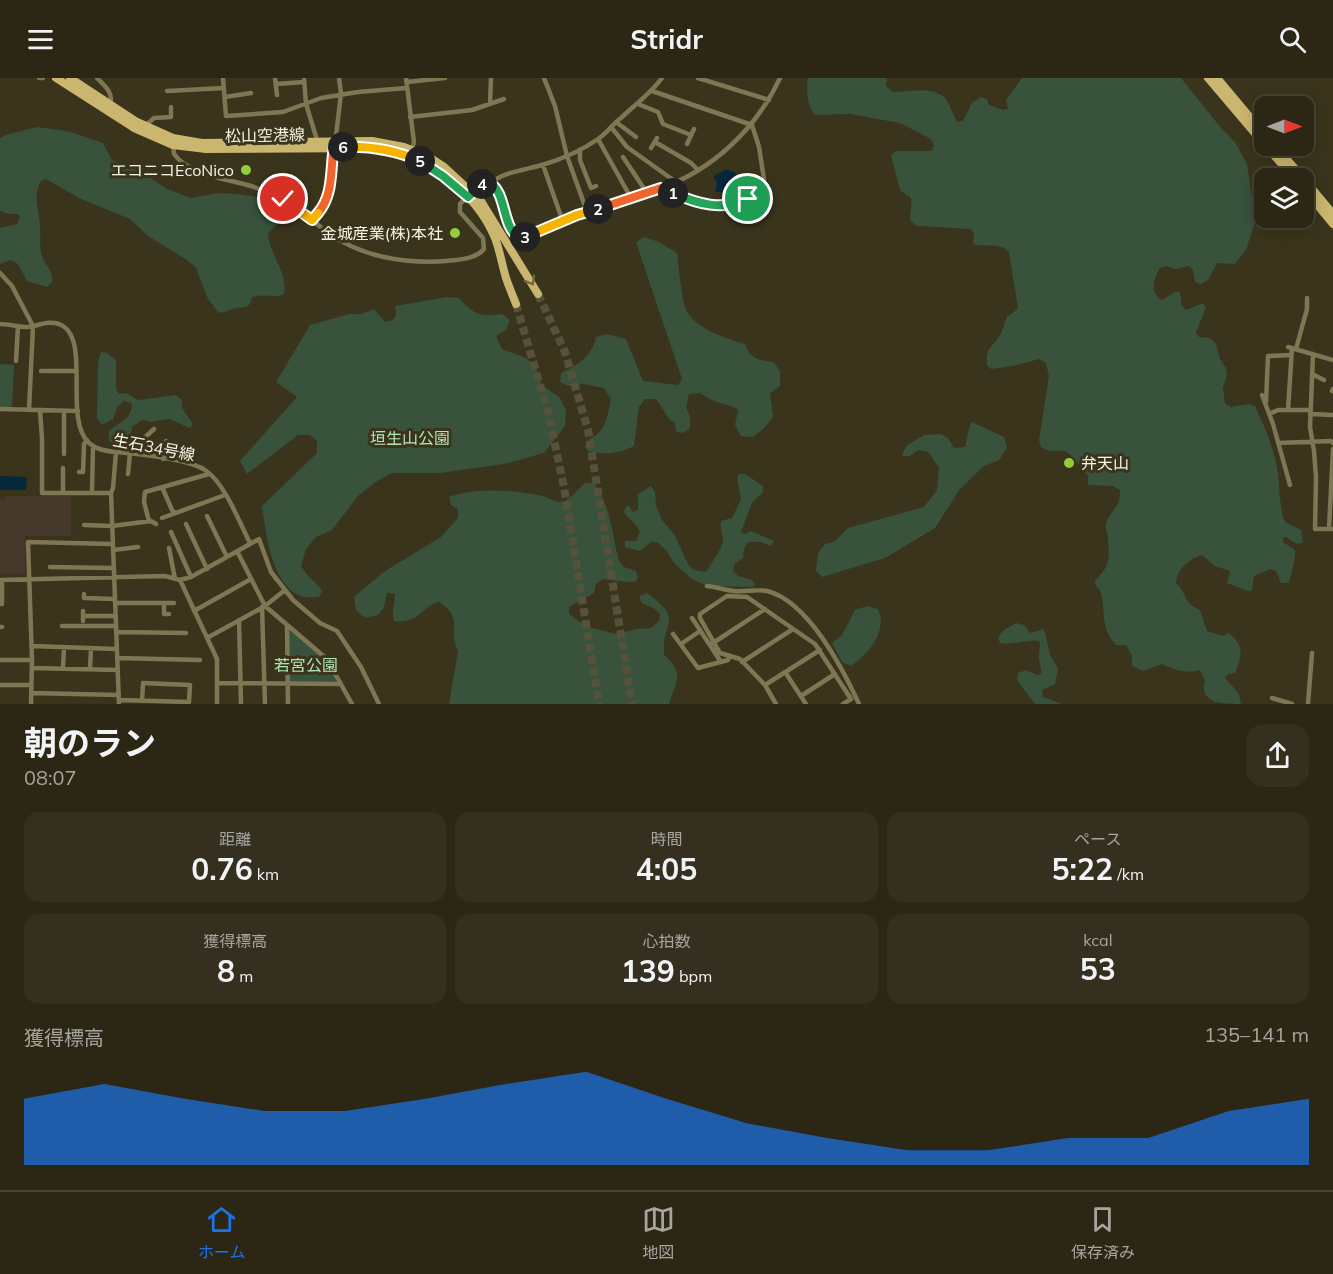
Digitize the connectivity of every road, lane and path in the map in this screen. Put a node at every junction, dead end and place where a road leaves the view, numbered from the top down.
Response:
1 (56, 78) edge
2 (70, 78) edge
3 (97, 78) edge
4 (223, 78) edge
5 (339, 78) edge
6 (445, 78) edge
7 (491, 78) edge
8 (544, 78) edge
9 (662, 78) edge
10 (698, 78) edge
11 (779, 78) edge
12 (1208, 78) edge
13 (1217, 78) edge
14 (304, 80) edge
15 (406, 80) edge
16 (276, 81) edge
17 (224, 88) junction
18 (406, 88) junction
19 (167, 91) dead end
20 (652, 91) junction
21 (250, 93) dead end
22 (277, 95) dead end
23 (341, 95) junction
24 (225, 97) junction
25 (504, 99) dead end
26 (769, 100) junction
27 (306, 104) junction
28 (490, 104) junction
29 (638, 104) junction
30 (110, 105) junction
31 (171, 107) dead end
32 (410, 117) junction
33 (616, 122) junction
34 (1254, 122) edge
35 (752, 125) junction
36 (145, 126) junction
37 (611, 127) junction
38 (1254, 132) edge
39 (636, 137) dead end
40 (598, 139) junction
41 (317, 140) junction
42 (173, 141) junction
43 (334, 143) junction
44 (687, 144) dead end
45 (651, 148) dead end
46 (412, 150) junction
47 (580, 150) junction
48 (567, 156) junction
49 (1275, 156) edge
50 (1283, 156) edge
51 (623, 157) dead end
52 (543, 165) junction
53 (1285, 168) edge
54 (1294, 168) edge
55 (698, 170) junction
56 (676, 182) junction
57 (491, 184) junction
58 (596, 186) dead end
59 (661, 188) junction
60 (1314, 192) edge
61 (646, 193) junction
62 (470, 194) junction
63 (631, 198) junction
64 (1314, 201) edge
65 (587, 212) junction
66 (1333, 214) edge
67 (312, 220) junction
68 (563, 222) junction
69 (1333, 224) edge
70 (0, 273) edge
71 (538, 294) tunnel mouth
72 (1307, 298) dead end
73 (516, 304) tunnel mouth
74 (0, 324) edge
75 (18, 326) junction
76 (33, 326) junction
77 (1292, 348) junction
78 (1313, 354) junction
79 (1291, 356) junction
80 (1333, 360) edge
81 (16, 361) dead end
82 (40, 371) dead end
83 (76, 371) junction
84 (1312, 374) junction
85 (1324, 380) dead end
86 (1262, 395) dead end
87 (1266, 405) junction
88 (0, 409) edge
89 (29, 410) junction
90 (40, 410) junction
91 (1288, 410) junction
92 (64, 411) junction
93 (78, 411) junction
94 (1310, 412) junction
95 (1269, 414) junction
96 (1333, 415) edge
97 (154, 429) dead end
98 (87, 440) junction
99 (166, 441) dead end
100 (1312, 441) junction
101 (1278, 443) junction
102 (1333, 443) edge
103 (93, 446) junction
104 (1333, 449) edge
105 (116, 452) junction
106 (129, 453) junction
107 (64, 454) dead end
108 (163, 459) junction
109 (63, 468) dead end
110 (80, 472) dead end
111 (128, 474) dead end
112 (210, 474) junction
113 (1290, 485) dead end
114 (162, 487) junction
115 (63, 493) junction
116 (92, 493) junction
117 (111, 493) junction
118 (225, 495) junction
119 (175, 513) junction
120 (207, 516) dead end
121 (162, 518) dead end
122 (149, 521) junction
123 (156, 524) dead end
124 (186, 524) dead end
125 (84, 525) dead end
126 (112, 526) junction
127 (1331, 529) edge
128 (171, 532) dead end
129 (250, 543) junction
130 (113, 547) junction
131 (138, 547) dead end
132 (169, 548) dead end
133 (237, 551) junction
134 (227, 557) junction
135 (50, 567) dead end
136 (113, 567) junction
137 (207, 569) junction
138 (191, 577) junction
139 (114, 578) junction
140 (178, 579) junction
141 (251, 579) junction
142 (1, 580) edge
143 (29, 580) junction
144 (707, 586) dead end
145 (285, 590) junction
146 (84, 594) dead end
147 (115, 601) junction
148 (164, 603) junction
149 (174, 603) dead end
150 (0, 604) edge
151 (263, 606) junction
152 (765, 609) junction
153 (194, 610) junction
154 (169, 614) dead end
155 (83, 616) dead end
156 (116, 616) junction
157 (692, 618) dead end
158 (239, 620) junction
159 (287, 625) junction
160 (62, 626) dead end
161 (116, 629) junction
162 (793, 629) junction
163 (700, 632) junction
164 (186, 633) dead end
165 (673, 634) dead end
166 (207, 638) junction
167 (713, 643) junction
168 (681, 644) junction
169 (32, 646) junction
170 (64, 647) junction
171 (91, 648) junction
172 (117, 649) junction
173 (820, 650) junction
174 (1312, 652) dead end
175 (730, 656) junction
176 (117, 658) junction
177 (0, 660) edge
178 (32, 660) junction
179 (200, 660) dead end
180 (721, 662) junction
181 (742, 662) junction
182 (32, 668) junction
183 (63, 668) junction
184 (90, 669) junction
185 (117, 670) junction
186 (786, 672) junction
187 (835, 674) junction
188 (218, 682) junction
189 (241, 683) junction
190 (265, 684) junction
191 (288, 684) junction
192 (341, 684) junction
193 (0, 685) edge
194 (31, 685) junction
195 (765, 685) junction
196 (31, 693) junction
197 (801, 696) junction
198 (1272, 698) dead end
199 (119, 699) edge
200 (142, 701) junction
201 (855, 701) edge
202 (31, 704) edge
203 (217, 704) edge
204 (241, 704) edge
205 (265, 704) edge
206 (288, 704) edge
207 (352, 704) edge
208 (379, 704) edge
209 (776, 704) edge
210 (806, 704) edge
211 (843, 704) edge
212 (1292, 704) edge
213 (1308, 704) edge

1 - 42 main road, 松山空港線
2 - 30 main road, 松山空港線
3 - 30 street
4 - 17 street
5 - 23 street
6 - 15 street
7 - 28 street
8 - 48 street
9 - 20 street
10 - 26 street
11 - 26 street
12 - 38 main road
13 - 34 main road
14 - 16 street
14 - 27 street
15 - 18 street
16 - 22 street
17 - 19 street
17 - 24 street
18 - 23 street
18 - 32 street
20 - 29 street
20 - 35 street
21 - 24 street
23 - 27 street
23 - 43 street
24 - 27 street
25 - 28 street
26 - 35 street
27 - 41 street
28 - 32 street
29 - 33 street
29 - 44 street
30 - 36 main road, 松山空港線
31 - 36 street
32 - 46 street
33 - 37 street
33 - 39 street
35 - 55 street
35 - 59 street
36 - 42 main road, 松山空港線
37 - 40 street
37 - 56 street
40 - 47 street
40 - 63 street
41 - 42 main road, 松山空港線
41 - 43 main road, 松山空港線
42 - 43 main road, 松山空港線
42 - 67 street
43 - 46 main road, 松山空港線
43 - 62 main road, 松山空港線
43 - 67 street
45 - 55 street
46 - 62 main road, 松山空港線
47 - 48 street
47 - 58 street
48 - 52 street
48 - 65 street
49 - 53 main road
50 - 54 main road
51 - 61 street
52 - 57 street
52 - 68 street
55 - 56 street
56 - 59 street
57 - 62 street
57 - 68 street
59 - 61 street
60 - 66 main road
61 - 63 street
62 - 67 street
62 -> 71 main road, 松山空港線
62 - 73 main road, 松山空港線
63 - 65 street
64 - 69 main road
65 - 68 street
70 - 76 street
72 - 77 street
74 - 75 street, 生石34号線
75 - 76 street, 生石34号線
75 - 81 street
76 - 83 street, 生石34号線
76 - 89 street
77 - 78 street
77 - 79 street
78 - 80 street
78 - 84 street
79 - 87 street
79 - 91 street
82 - 83 street
83 - 93 street, 生石34号線
84 - 85 street
84 - 94 street
86 - 87 street
87 - 95 street
88 - 89 street
89 - 90 street
90 - 92 street
90 - 115 street
91 - 94 street
91 - 95 street
92 - 93 street
92 - 107 street
93 - 98 street, 生石34号線
94 - 96 street
94 - 100 street
95 - 101 street
97 - 106 street
98 - 103 street, 生石34号線
98 - 110 street
99 - 108 street
100 - 101 street
100 - 102 street
100 - 127 street
101 - 113 street
103 - 105 street, 生石34号線
103 - 116 street
104 - 127 street
105 - 106 street, 生石34号線
105 - 117 street
106 - 108 street, 生石34号線
106 - 111 street
108 - 112 street, 生石34号線
109 - 115 street
112 - 114 street
112 - 118 street, 生石34号線
114 - 119 street
114 - 122 street
115 - 116 street
116 - 117 street
117 - 126 street
118 - 119 street
118 - 129 street, 生石34号線
119 - 121 street
120 - 134 street
122 - 123 street
122 - 126 street
124 - 137 street
125 - 126 street
126 - 130 street
128 - 138 street
129 - 133 street
129 - 145 street, 生石34号線
130 - 131 street
130 - 136 street
130 - 143 street
132 - 140 street
133 - 134 street
133 - 141 street
134 - 137 street
135 - 136 street
136 - 139 street
137 - 138 street
138 - 140 street
139 - 140 street
139 - 143 street
139 - 147 street
140 - 153 street
141 - 151 street
141 - 153 street
142 - 143 street
142 - 150 street
143 - 169 street
144 - 201 street
145 - 151 street
145 - 208 street, 生石34号線
146 - 147 street
147 - 148 street
147 - 156 street
148 - 149 street
148 - 154 street
151 - 158 street
151 - 159 street
151 - 190 street
152 - 162 street
152 - 167 street
152 - 167 street
153 - 166 street
155 - 156 street
156 - 161 street
157 - 163 street
158 - 166 street
158 - 189 street
159 - 191 street
159 - 192 street
160 - 161 street
161 - 164 street
161 - 172 street
162 - 173 street
162 - 181 street
163 - 168 street
163 - 180 street
165 - 168 street
166 - 188 street
167 - 175 street
168 - 180 street
169 - 170 street
169 - 178 street
170 - 171 street
170 - 183 street
171 - 172 street
171 - 184 street
172 - 176 street
173 - 186 street
173 - 187 street
174 - 213 street
175 - 180 street
175 - 181 street
176 - 179 street
176 - 185 street
177 - 178 street
178 - 182 street
181 - 195 street
182 - 183 street
182 - 194 street
183 - 184 street
184 - 185 street
185 - 199 street
186 - 195 street
186 - 197 street
187 - 197 street
187 - 201 street
188 - 189 street
188 - 203 street
189 - 190 street
189 - 204 street
190 - 191 street
190 - 205 street
191 - 192 street
191 - 206 street
192 - 207 street
193 - 194 street
194 - 196 street
195 - 209 street
196 - 199 street
196 - 202 street
197 - 210 street
198 - 212 street
199 - 200 street
200 - 200 street
201 - 211 street

